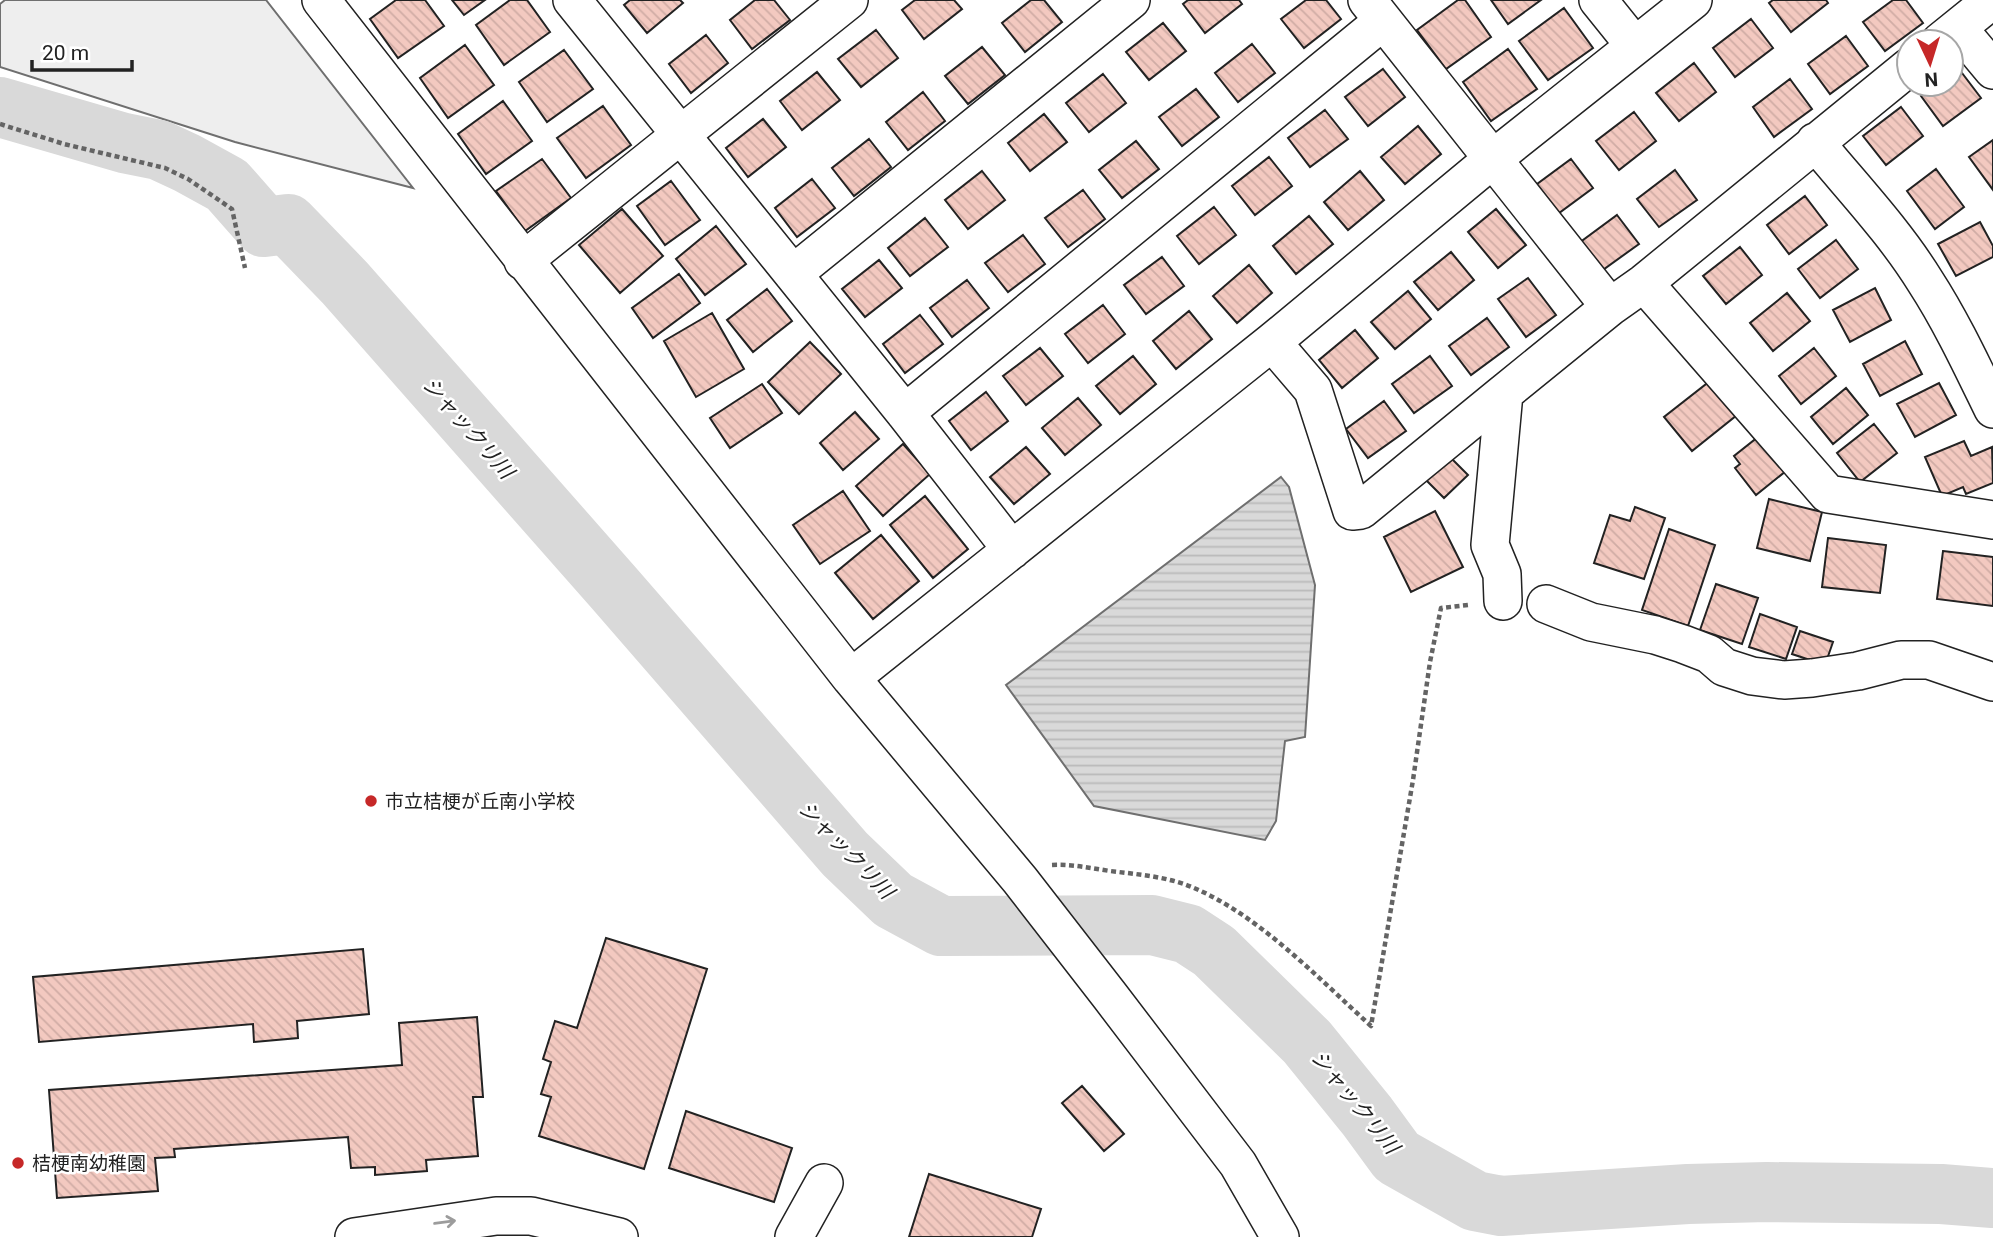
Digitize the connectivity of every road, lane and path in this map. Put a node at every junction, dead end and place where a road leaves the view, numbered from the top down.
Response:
1 (321, 0) edge
2 (572, 0) edge
3 (849, 0) edge
4 (1131, 0) edge
5 (1598, 0) edge
6 (1693, 0) edge
7 (1992, 0) edge
8 (1375, 10) edge
9 (1958, 28) edge
10 (1635, 46) junction
11 (1965, 48) edge
12 (1993, 70) edge
13 (1895, 78) edge
14 (0, 124) edge
15 (682, 134) junction
16 (1815, 142) junction
17 (1494, 158) junction
18 (523, 261) junction
19 (245, 268) dead end
20 (793, 274) junction
21 (1644, 283) junction
22 (1610, 307) junction
23 (1272, 342) junction
24 (1504, 393) junction
25 (1993, 409) edge
26 (905, 413) junction
27 (1993, 520) edge
28 (1012, 550) junction
29 (1503, 601) joint
30 (1546, 604) dead end
31 (851, 678) junction
32 (1993, 682) edge
33 (1015, 874) junction
34 (824, 1183) dead end
35 (354, 1237) edge
36 (619, 1237) edge
37 (793, 1237) edge
38 (1280, 1237) edge

1 - 18 street
2 - 15 street
3 - 15 street
4 - 20 street
5 - 10 street
6 - 10 street
7 - 9 street
8 - 17 street
8 - 26 street
10 - 17 street
11 - 12 street
13 - 16 street
14 - 19 path
15 - 18 street
15 - 20 street
16 - 21 street
16 - 25 street
17 - 22 street
17 - 23 street
18 - 31 street
20 - 26 street
21 - 22 street
21 - 27 street
22 - 24 street
23 - 24 street
23 - 28 street
24 - 29 street
26 - 28 street
28 - 31 street
29 - 33 path
30 - 32 street
31 - 33 street
33 - 38 street
34 - 37 street
35 -> 36 street

